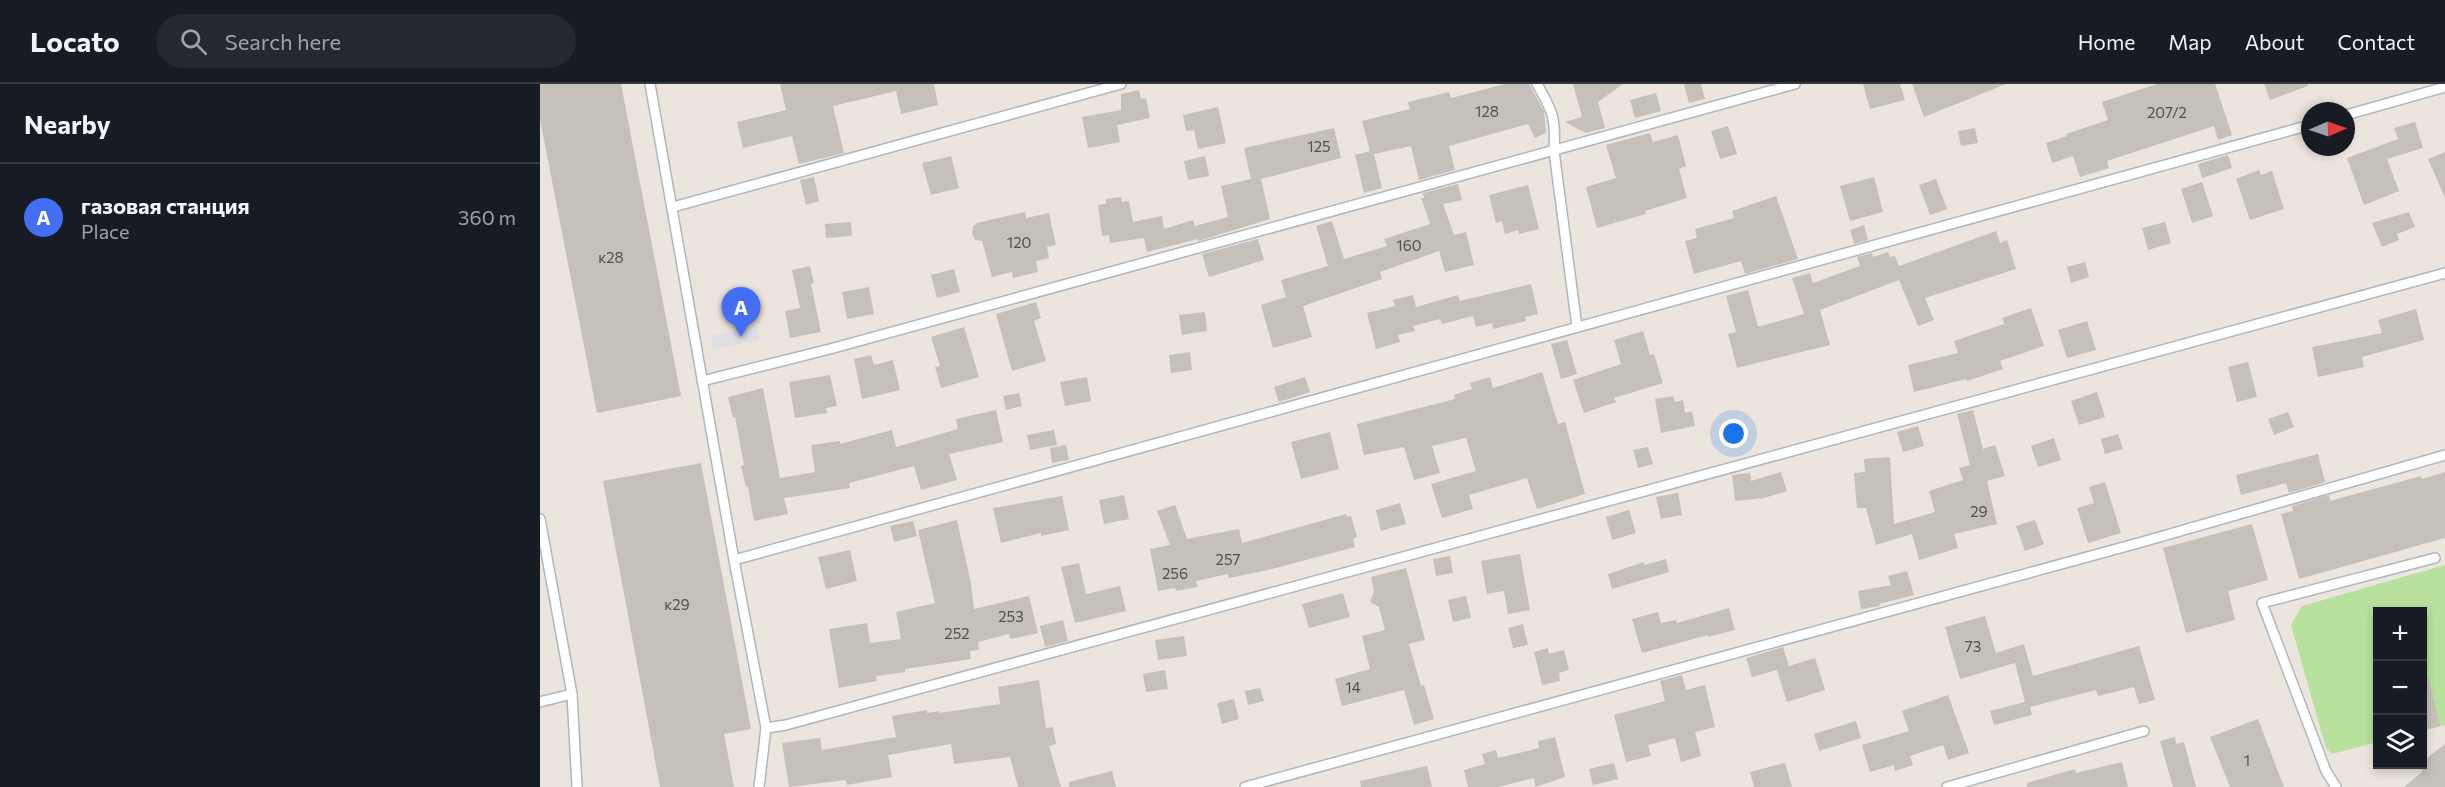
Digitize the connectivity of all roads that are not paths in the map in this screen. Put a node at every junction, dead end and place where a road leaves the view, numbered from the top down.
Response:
1 (650, 84) edge
2 (1121, 84) edge
3 (1537, 84) edge
4 (1795, 84) edge
5 (2445, 87) edge
6 (2355, 112) edge
7 (2301, 127) edge
8 (1554, 151) junction
9 (673, 207) junction
10 (2445, 273) edge
11 (1577, 327) junction
12 (702, 381) junction
13 (2445, 455) edge
14 (540, 519) edge
15 (2435, 558) dead end
16 (734, 560) junction
17 (572, 694) junction
18 (540, 702) edge
19 (766, 728) junction
20 (2144, 731) dead end
21 (577, 787) edge
22 (759, 787) edge
23 (1245, 787) edge
24 (1947, 787) edge
25 (2336, 787) edge

1 - 9 lane
2 - 9 lane
3 - 8 lane
4 - 8 lane
5 - 6 lane
7 - 11 lane
8 - 11 lane
8 - 12 lane
9 - 12 lane
10 - 19 lane
11 - 16 lane
12 - 16 lane
13 - 23 lane
14 - 17 lane
15 - 25 lane
16 - 19 lane
17 - 18 lane
17 - 21 lane
19 - 22 lane
20 - 24 lane

